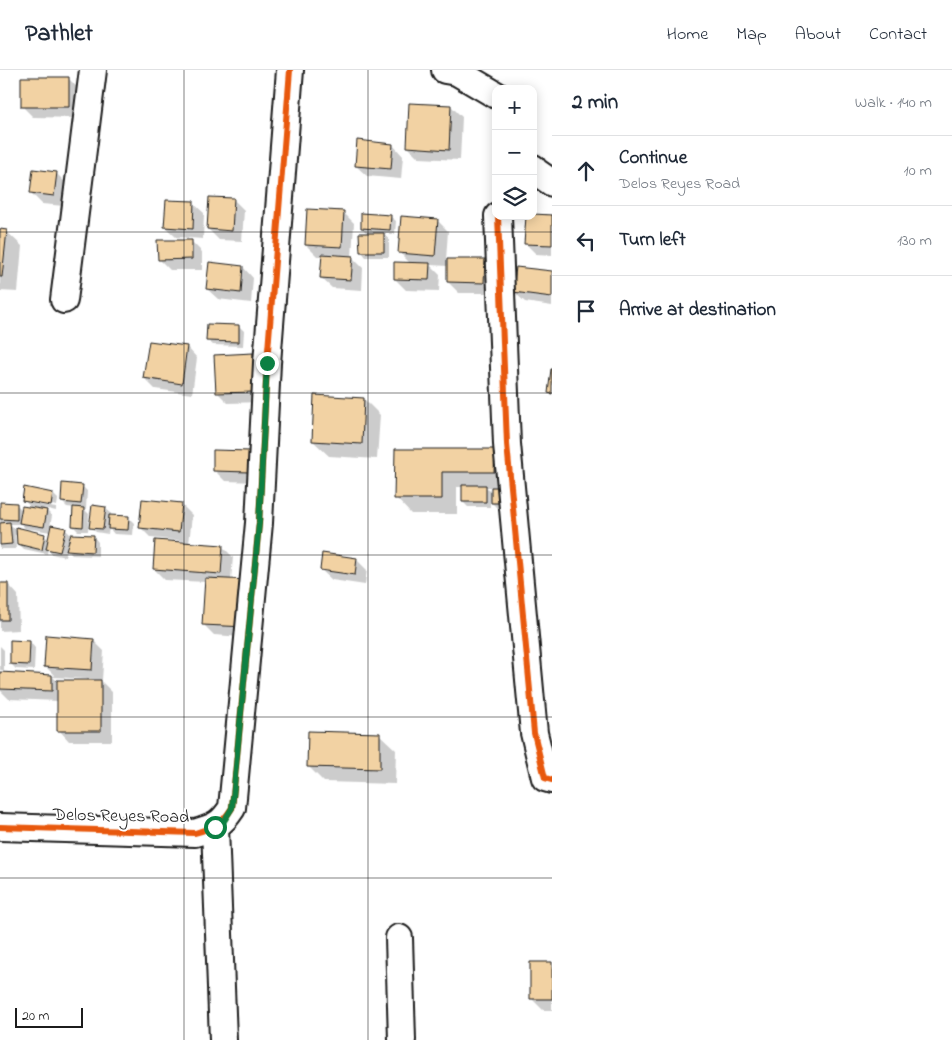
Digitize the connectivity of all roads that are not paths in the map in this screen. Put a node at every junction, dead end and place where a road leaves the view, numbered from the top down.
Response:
1 (93, 70) edge
2 (290, 70) edge
3 (445, 70) edge
4 (497, 70) edge
5 (496, 85) edge
6 (492, 93) edge
7 (537, 172) edge
8 (552, 182) edge
9 (498, 220) edge
10 (64, 300) dead end
11 (552, 780) edge
12 (0, 827) edge
13 (215, 827) junction
14 (399, 938) dead end
15 (223, 1040) edge
16 (402, 1040) edge

1 - 10 street
2 - 13 street, Delos Reyes Road
3 - 6 street
4 - 5 street
7 - 8 street
9 - 11 street
12 - 13 street, Delos Reyes Road
13 - 15 street
14 - 16 street

